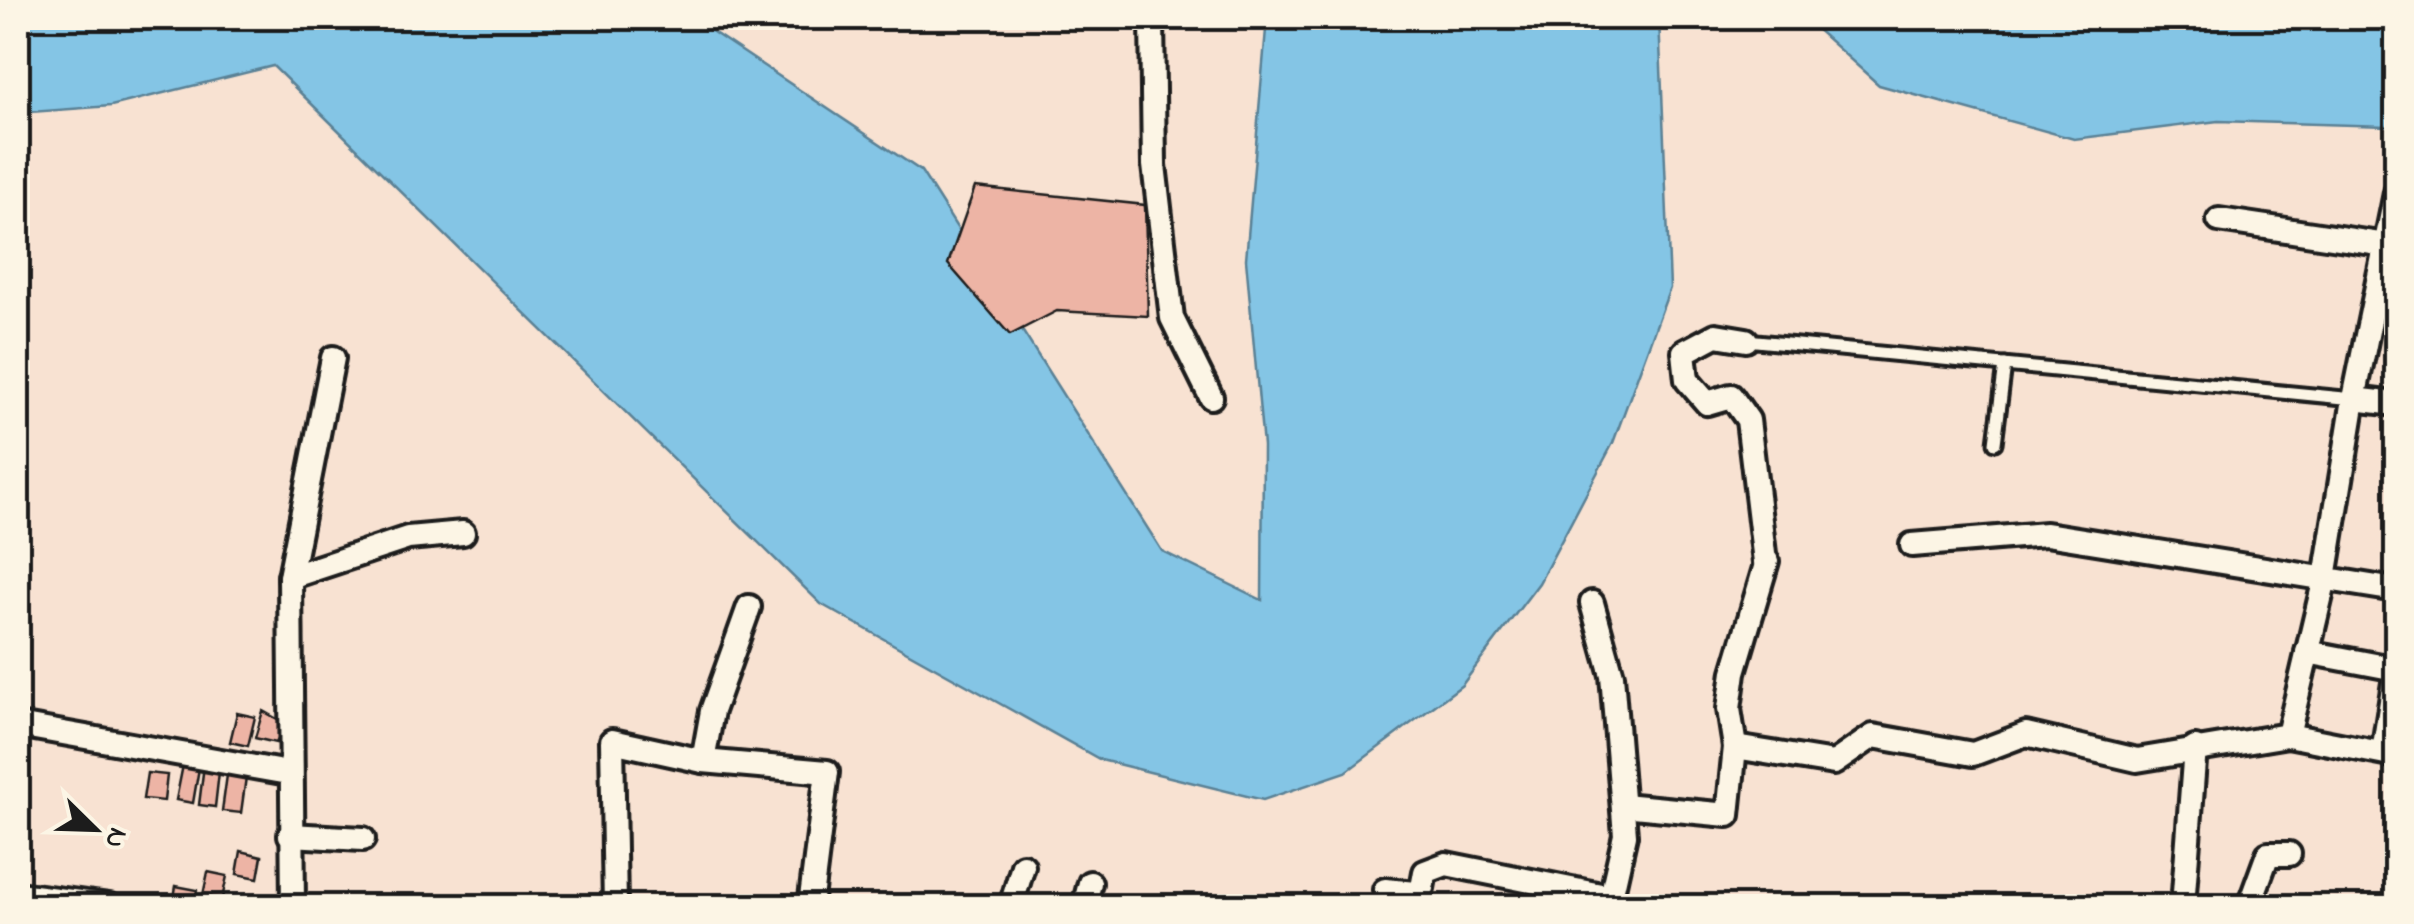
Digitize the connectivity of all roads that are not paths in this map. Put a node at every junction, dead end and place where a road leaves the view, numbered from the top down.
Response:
1 (1152, 18) edge
2 (2396, 194) edge
3 (2219, 220) dead end
4 (2386, 245) junction
5 (1746, 340) joint
6 (333, 358) dead end
7 (2006, 366) junction
8 (1211, 397) dead end
9 (2354, 399) junction
10 (2396, 404) edge
11 (1995, 443) dead end
12 (463, 534) dead end
13 (1912, 546) dead end
14 (290, 577) junction
15 (2325, 578) junction
16 (2396, 590) edge
17 (1592, 603) dead end
18 (749, 606) dead end
19 (2307, 652) junction
20 (2396, 669) edge
21 (18, 725) edge
22 (2288, 735) junction
23 (1735, 747) junction
24 (2195, 748) junction
25 (2390, 754) edge
26 (703, 761) junction
27 (288, 773) junction
28 (1623, 805) junction
29 (290, 835) junction
30 (362, 839) dead end
31 (2289, 854) dead end
32 (1023, 866) dead end
33 (1090, 882) dead end
34 (1384, 890) dead end
35 (18, 894) edge
36 (1610, 902) edge
37 (110, 906) edge
38 (292, 906) edge
39 (615, 906) edge
40 (810, 906) edge
41 (1011, 906) edge
42 (1084, 906) edge
43 (2183, 906) edge
44 (2249, 906) edge

1 - 8 street
2 - 4 street
3 - 4 street
4 - 9 street
5 - 7 lane
5 - 23 street
6 - 14 street
7 - 9 lane
7 - 11 lane
9 - 10 street
9 - 15 street
12 - 14 street
13 - 15 street
14 - 27 street
15 - 16 street
15 - 19 street
17 - 28 street
18 - 26 street
19 - 20 street
19 - 22 street
20 - 25 street
21 - 27 street
22 - 24 street
22 - 25 street
23 - 24 street
23 - 28 street
24 - 43 street
26 - 39 street
26 - 40 street
27 - 29 street
28 - 36 street
29 - 30 street
29 - 38 street
31 - 44 street
32 - 41 street
33 - 42 street
34 - 36 street
35 - 37 street

